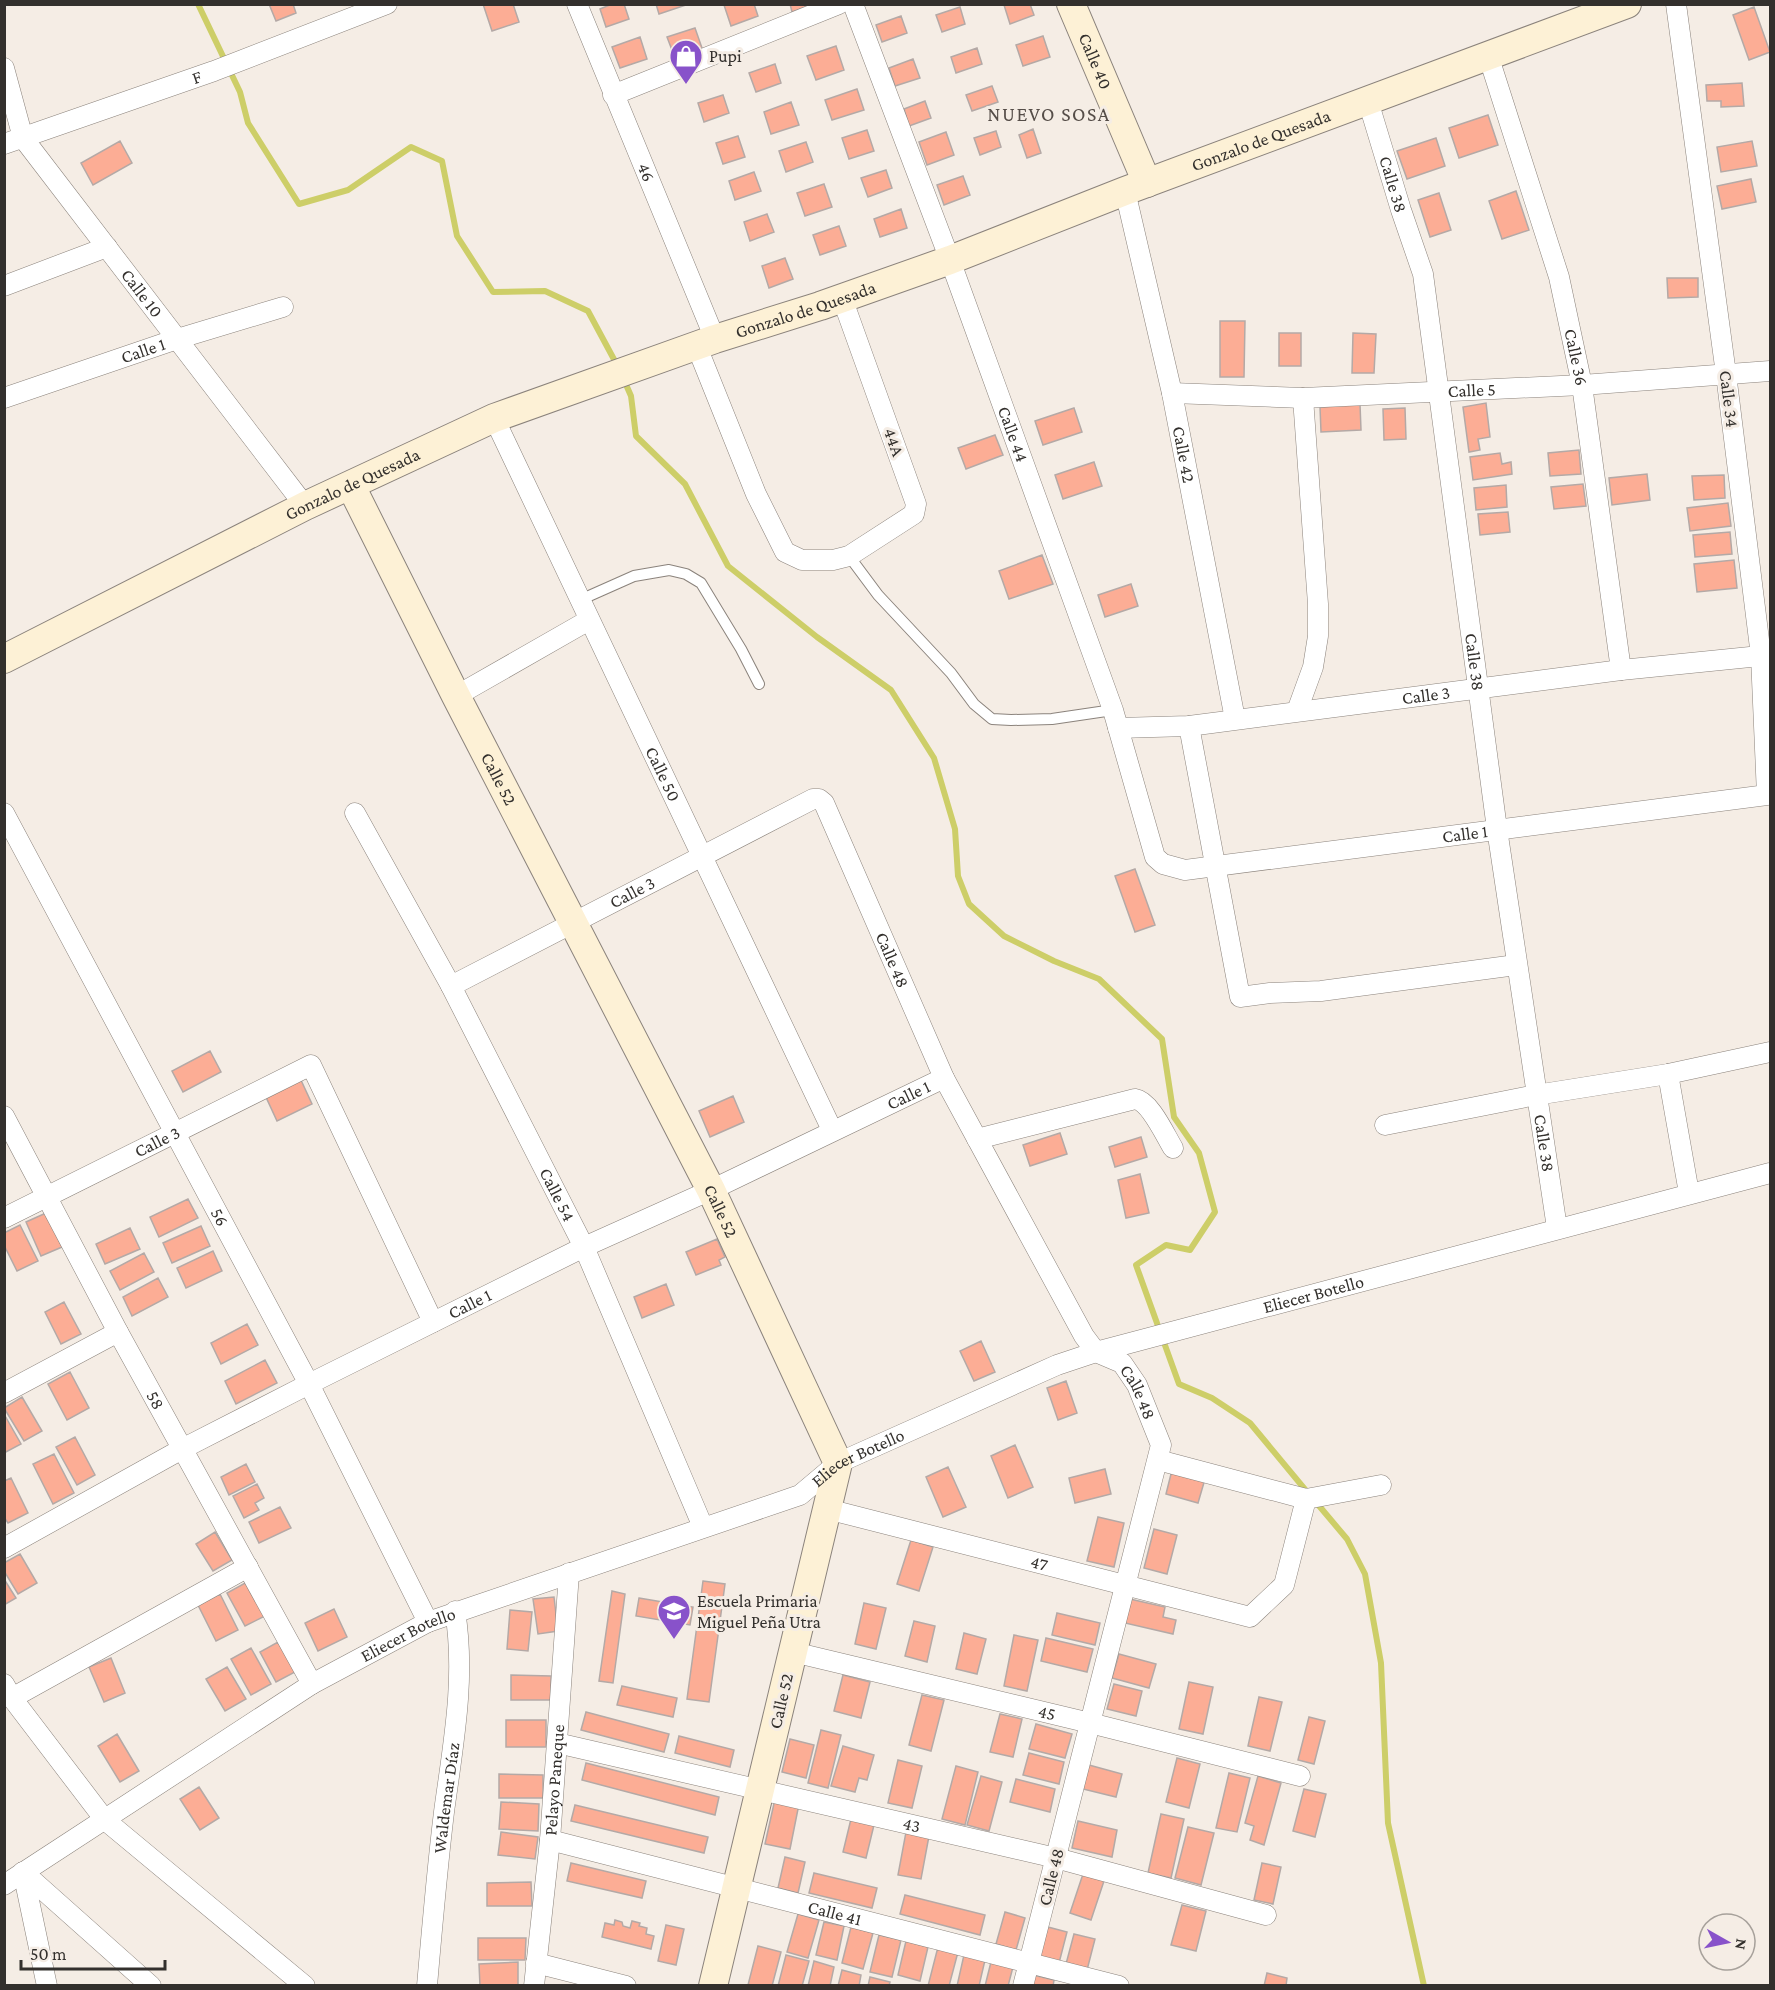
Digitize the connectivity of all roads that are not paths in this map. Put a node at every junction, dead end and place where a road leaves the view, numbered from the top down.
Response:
1 (387, 4) edge
2 (577, 4) edge
3 (839, 4) edge
4 (853, 4) edge
5 (1071, 4) edge
6 (1627, 4) edge
7 (1676, 4) edge
8 (363, 9) edge
9 (1488, 55) junction
10 (4, 68) edge
11 (613, 95) junction
12 (1368, 101) junction
13 (14, 141) edge
14 (1136, 187) junction
15 (107, 248) junction
16 (950, 260) junction
17 (4, 286) edge
18 (842, 298) junction
19 (283, 307) dead end
20 (177, 339) junction
21 (706, 343) junction
22 (1770, 371) edge
23 (1726, 374) junction
24 (1582, 385) junction
25 (1172, 393) junction
26 (1440, 393) junction
27 (4, 398) edge
28 (1303, 398) junction
29 (494, 418) junction
30 (351, 486) junction
31 (305, 506) junction
32 (849, 556) junction
33 (580, 600) junction
34 (590, 620) junction
35 (1766, 655) edge
36 (4, 660) edge
37 (1620, 670) junction
38 (759, 684) dead end
39 (1479, 688) junction
40 (456, 696) junction
41 (1297, 711) junction
42 (1116, 719) junction
43 (1235, 719) junction
44 (1189, 726) junction
45 (1767, 795) joint
46 (813, 799) joint
47 (4, 813) edge
48 (355, 813) dead end
49 (1497, 829) junction
50 (701, 855) junction
51 (1163, 864) joint
52 (1216, 866) junction
53 (574, 922) junction
54 (1516, 965) junction
55 (451, 986) junction
56 (1770, 1052) edge
57 (1668, 1074) junction
58 (944, 1078) junction
59 (1536, 1095) junction
60 (4, 1116) edge
61 (1385, 1125) dead end
62 (832, 1130) junction
63 (175, 1133) junction
64 (977, 1139) junction
65 (1173, 1148) dead end
66 (1770, 1173) edge
67 (711, 1190) junction
68 (1689, 1193) junction
69 (46, 1195) junction
70 (4, 1218) edge
71 (1557, 1228) junction
72 (584, 1247) junction
73 (433, 1322) junction
74 (118, 1332) junction
75 (1096, 1352) junction
76 (309, 1384) junction
77 (4, 1393) edge
78 (182, 1449) junction
79 (1158, 1460) junction
80 (838, 1463) junction
81 (1381, 1485) dead end
82 (1306, 1499) junction
83 (827, 1509) junction
84 (703, 1527) junction
85 (4, 1548) edge
86 (248, 1567) junction
87 (569, 1573) junction
88 (1124, 1585) junction
89 (455, 1611) junction
90 (428, 1622) junction
91 (793, 1652) junction
92 (312, 1683) junction
93 (8, 1691) edge
94 (1090, 1723) junction
95 (557, 1743) junction
96 (1300, 1776) dead end
97 (760, 1790) junction
98 (105, 1820) junction
99 (550, 1840) junction
100 (1056, 1858) junction
101 (23, 1872) junction
102 (4, 1884) edge
103 (737, 1887) junction
104 (1266, 1914) dead end
105 (1029, 1962) junction
106 (537, 1963) junction
107 (47, 1986) edge
108 (151, 1986) edge
109 (305, 1986) edge
110 (427, 1986) edge
111 (534, 1986) edge
112 (626, 1986) edge
113 (713, 1986) edge
114 (1023, 1986) edge
115 (1119, 1986) edge

1 - 8 street, F
2 - 11 street, 46
3 - 11 street
4 - 16 street, Calle 44
5 - 14 street, Calle 40
6 - 9 street, Gonzalo de Quesada
7 - 23 street, Calle 34
8 - 13 street, F
9 - 12 street, Gonzalo de Quesada
9 - 24 street, Calle 36
10 - 13 street, Calle 10
11 - 21 street, 46
12 - 14 street, Gonzalo de Quesada
12 - 26 street, Calle 38
13 - 15 street, Calle 10
14 - 16 street, Gonzalo de Quesada
14 - 25 street, Calle 42
15 - 17 street
15 - 20 street, Calle 10
16 - 18 street, Gonzalo de Quesada
16 - 42 street, Calle 44
18 - 21 street, Gonzalo de Quesada
18 - 32 street, 44A
19 - 20 street, Calle 1
20 - 27 street, Calle 1
20 - 31 street, Calle 10
21 - 29 street, Gonzalo de Quesada
21 - 32 street, 46
22 - 23 street, Calle 5
23 - 24 street, Calle 5
23 - 35 street, Calle 34
24 - 26 street, Calle 5
24 - 37 street, Calle 36
25 - 28 street, Calle 5
25 - 43 street, Calle 42
26 - 28 street, Calle 5
26 - 39 street, Calle 38
28 - 41 street
29 - 30 street, Gonzalo de Quesada
29 - 33 street, Calle 50
30 - 31 street, Gonzalo de Quesada
30 - 40 street, Calle 52
31 - 36 street, Gonzalo de Quesada
32 - 42 lane
33 - 34 street, Calle 50
33 - 38 lane
34 - 40 street
34 - 50 street, Calle 50
35 - 37 street, Calle 3
35 - 45 street, Calle 34
37 - 39 street, Calle 3
39 - 41 street, Calle 3
39 - 49 street, Calle 38
40 - 53 street, Calle 52
41 - 43 street, Calle 3
42 - 44 street, Calle 3
42 - 51 street, Calle 44
43 - 44 street, Calle 3
44 - 52 street
45 - 49 street, Calle 1
46 - 50 street, Calle 3
46 - 58 street, Calle 48
47 - 63 street, 56
48 - 55 street, Calle 54
49 - 52 street, Calle 1
49 - 54 street, Calle 38
50 - 53 street, Calle 3
50 - 62 street, Calle 50
51 - 52 street, Calle 1
52 - 54 street
53 - 55 street, Calle 3
53 - 67 street, Calle 52
54 - 59 street, Calle 38
55 - 72 street, Calle 54
56 - 57 street
57 - 59 street
57 - 68 street
58 - 62 street, Calle 1
58 - 64 street, Calle 48
59 - 61 street
59 - 71 street, Calle 38
60 - 69 street, 58
62 - 67 street, Calle 1
63 - 69 street, Calle 3
63 - 73 street, Calle 3
63 - 76 street, 56
64 - 65 street
64 - 75 street, Calle 48
66 - 68 street, Eliecer Botello
67 - 72 street, Calle 1
67 - 80 street, Calle 52
68 - 71 street, Eliecer Botello
69 - 70 street, Calle 3
69 - 74 street, 58
71 - 75 street, Eliecer Botello
72 - 73 street, Calle 1
72 - 84 street, Calle 54
73 - 76 street, Calle 1
74 - 77 street
74 - 78 street, 58
75 - 79 street, Calle 48
75 - 80 street, Eliecer Botello
76 - 78 street, Calle 1
76 - 90 street, 56
78 - 85 street, Calle 1
78 - 86 street, 58
79 - 82 street
79 - 88 street, Calle 48
80 - 83 street, Calle 52
80 - 84 street, Eliecer Botello
81 - 82 street
82 - 88 street, 47
83 - 88 street, 47
83 - 91 street, Calle 52
84 - 87 street, Eliecer Botello
86 - 92 street, 58
86 - 93 street
87 - 89 street, Eliecer Botello
87 - 95 street, Pelayo Paneque
88 - 94 street, Calle 48
89 - 90 street, Eliecer Botello
89 - 110 street, Waldemar Díaz
90 - 92 street, Eliecer Botello
91 - 94 street, 45
91 - 97 street, Calle 52
92 - 98 street, Eliecer Botello
93 - 98 street
94 - 96 street, 45
94 - 100 street, Calle 48
95 - 97 street, 43
95 - 99 street, Pelayo Paneque
97 - 100 street, 43
97 - 103 street, Calle 52
98 - 101 street, Eliecer Botello
98 - 109 street
99 - 103 street, Calle 41
99 - 106 street, Pelayo Paneque
100 - 104 street, 43
100 - 105 street, Calle 48
101 - 102 street, Eliecer Botello
101 - 107 street
101 - 108 street
103 - 105 street, Calle 41
103 - 113 street, Calle 52
105 - 114 street, Calle 48
105 - 115 street, Calle 41
106 - 111 street, Pelayo Paneque
106 - 112 street

